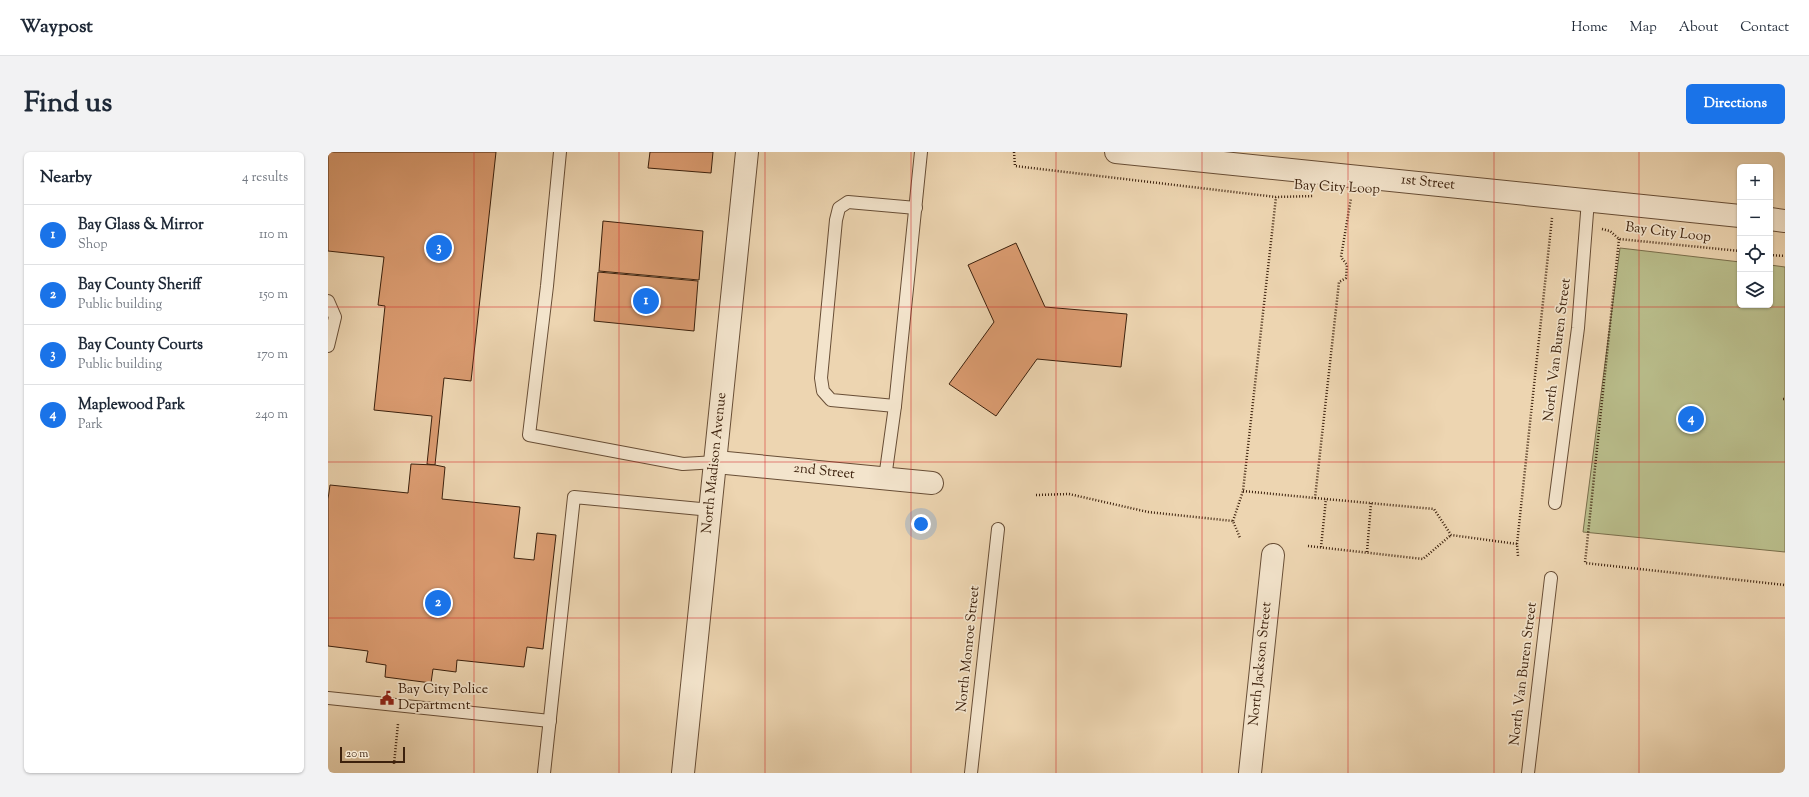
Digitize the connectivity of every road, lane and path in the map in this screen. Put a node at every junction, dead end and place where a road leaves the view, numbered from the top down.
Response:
1 (560, 152) edge
2 (747, 152) edge
3 (921, 152) edge
4 (1014, 152) edge
5 (1116, 152) edge
6 (1321, 196) dead end
7 (1344, 196) dead end
8 (1276, 197) junction
9 (1351, 197) junction
10 (1359, 198) dead end
11 (1588, 200) junction
12 (916, 208) junction
13 (1737, 216) edge
14 (1544, 217) dead end
15 (1552, 218) junction
16 (1773, 219) edge
17 (1785, 221) edge
18 (1586, 224) junction
19 (1619, 239) junction
20 (1737, 251) edge
21 (1773, 254) edge
22 (1785, 256) edge
23 (328, 301) edge
24 (328, 346) edge
25 (895, 406) junction
26 (716, 462) junction
27 (885, 478) junction
28 (932, 483) dead end
29 (1243, 491) junction
30 (1036, 495) dead end
31 (1315, 498) junction
32 (1326, 499) junction
33 (1371, 503) junction
34 (1555, 503) dead end
35 (711, 510) junction
36 (1233, 521) junction
37 (998, 529) dead end
38 (1451, 535) junction
39 (1240, 538) dead end
40 (1517, 544) junction
41 (1308, 546) dead end
42 (1321, 547) junction
43 (1367, 552) junction
44 (1273, 555) dead end
45 (1518, 556) dead end
46 (1551, 578) dead end
47 (1785, 585) edge
48 (328, 698) edge
49 (550, 721) junction
50 (398, 724) dead end
51 (394, 764) dead end
52 (544, 773) edge
53 (683, 773) edge
54 (971, 773) edge
55 (1250, 773) edge
56 (1528, 773) edge

1 - 26 lane
2 - 26 street, North Madison Avenue
3 - 12 lane
4 - 8 path, Bay City Loop
5 - 11 street, 1st Street
6 - 8 path, Bay City Loop
7 - 9 path, Bay City Loop
8 - 29 path
9 - 10 path, Bay City Loop
9 - 31 path
11 - 13 street, 1st Street
11 - 18 lane, North Van Buren Street
12 - 25 lane
12 - 25 lane
14 - 15 path, Bay City Loop
15 - 18 path, Bay City Loop
15 - 40 path
16 - 17 street
18 - 19 path, Bay City Loop
18 - 34 lane, North Van Buren Street
19 - 20 path, Bay City Loop
19 - 47 path
21 - 22 path
23 - 24 lane
25 - 27 lane
26 - 27 street, 2nd Street
26 - 35 street, North Madison Avenue
27 - 28 street, 2nd Street
29 - 31 path
29 - 36 path
30 - 36 path
31 - 32 path
32 - 33 path
32 - 42 path
33 - 38 path
33 - 43 path
35 - 49 lane
35 - 53 street, North Madison Avenue
36 - 39 path
37 - 54 lane, North Monroe Street
38 - 40 path
38 - 43 path
40 - 45 path
41 - 42 path
42 - 43 path
44 - 55 street, North Jackson Street
46 - 56 lane, North Van Buren Street
48 - 49 lane
49 - 52 lane
50 - 51 path

